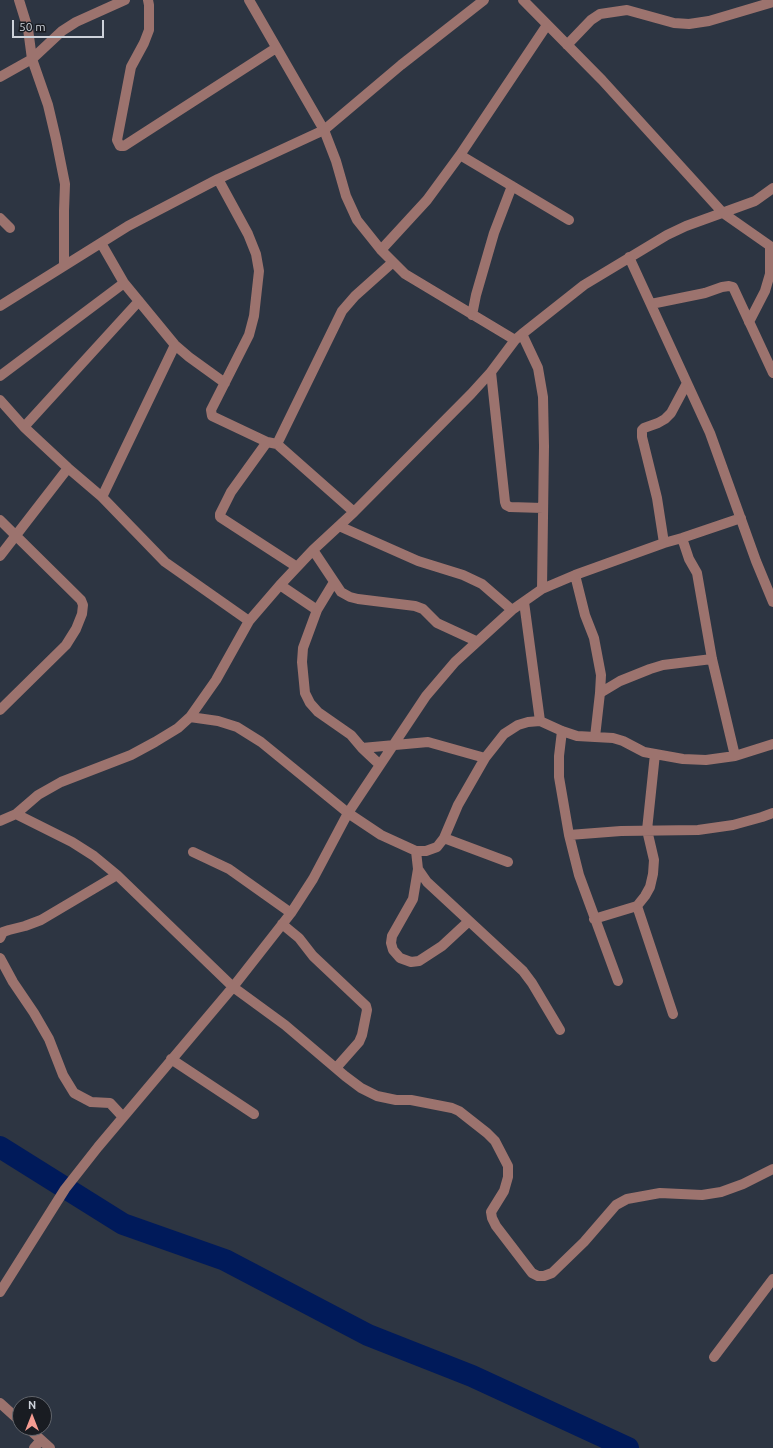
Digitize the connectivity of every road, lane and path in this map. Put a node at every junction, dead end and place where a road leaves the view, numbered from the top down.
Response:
1 (20, 0) edge
2 (125, 0) edge
3 (148, 0) edge
4 (249, 0) edge
5 (484, 0) edge
6 (523, 0) edge
7 (773, 2) edge
8 (547, 25) junction
9 (567, 45) junction
10 (276, 48) junction
11 (32, 59) junction
12 (0, 77) edge
13 (324, 130) junction
14 (460, 155) junction
15 (218, 179) junction
16 (512, 186) junction
17 (773, 188) edge
18 (723, 213) junction
19 (0, 218) edge
20 (569, 220) dead end
21 (10, 228) dead end
22 (101, 243) junction
23 (772, 247) edge
24 (381, 250) junction
25 (629, 258) junction
26 (393, 262) junction
27 (64, 265) junction
28 (124, 283) junction
29 (139, 301) junction
30 (651, 304) junction
31 (0, 306) edge
32 (472, 315) junction
33 (749, 322) junction
34 (518, 337) junction
35 (175, 345) junction
36 (491, 372) junction
37 (773, 373) edge
38 (0, 376) edge
39 (225, 383) junction
40 (687, 383) junction
41 (0, 400) edge
42 (24, 427) junction
43 (272, 443) junction
44 (68, 468) junction
45 (102, 497) junction
46 (543, 508) junction
47 (354, 512) junction
48 (741, 518) junction
49 (0, 520) edge
50 (339, 526) junction
51 (16, 535) junction
52 (682, 538) junction
53 (664, 543) junction
54 (313, 550) junction
55 (0, 556) edge
56 (297, 567) junction
57 (575, 575) junction
58 (334, 582) junction
59 (280, 585) junction
60 (542, 589) junction
61 (524, 602) junction
62 (773, 602) edge
63 (317, 610) junction
64 (512, 610) junction
65 (249, 622) junction
66 (476, 641) junction
67 (712, 659) junction
68 (600, 693) junction
69 (0, 710) edge
70 (190, 717) junction
71 (540, 721) junction
72 (562, 731) junction
73 (595, 738) junction
74 (773, 744) edge
75 (394, 746) junction
76 (362, 748) junction
77 (655, 754) junction
78 (735, 756) junction
79 (485, 758) junction
80 (380, 765) junction
81 (348, 813) junction
82 (773, 813) edge
83 (16, 814) junction
84 (0, 821) edge
85 (647, 830) junction
86 (569, 835) junction
87 (444, 838) junction
88 (416, 851) junction
89 (193, 852) dead end
90 (508, 862) dead end
91 (418, 869) junction
92 (117, 875) junction
93 (637, 906) junction
94 (291, 913) junction
95 (594, 919) junction
96 (469, 921) junction
97 (282, 924) junction
98 (0, 938) edge
99 (0, 958) edge
100 (618, 981) dead end
101 (233, 987) junction
102 (673, 1014) dead end
103 (560, 1030) dead end
104 (172, 1059) junction
105 (336, 1068) junction
106 (254, 1114) dead end
107 (123, 1117) junction
108 (773, 1169) edge
109 (773, 1279) edge
110 (0, 1292) edge
111 (714, 1357) dead end
112 (0, 1403) edge
113 (12, 1414) edge
114 (36, 1436) edge
115 (40, 1440) junction
116 (34, 1448) edge
117 (50, 1448) edge

1 - 11 street
2 - 11 street
3 - 10 street
4 - 10 street
5 - 13 street
6 - 8 street
7 - 9 street
8 - 9 street
8 - 14 street
9 - 18 street
10 - 13 street
11 - 12 street
11 - 27 street
13 - 15 street
13 - 24 street
14 - 16 street
14 - 24 street
15 - 22 street
15 - 39 street
16 - 20 street
16 - 32 street
17 - 18 street
18 - 23 street
18 - 25 street
19 - 21 street
22 - 27 street
22 - 28 street
23 - 33 street
24 - 26 street
25 - 30 street
25 - 34 street
26 - 32 street
26 - 43 street
27 - 31 street
28 - 29 street
28 - 38 street
29 - 35 street
29 - 42 street
30 - 33 street
30 - 40 street
32 - 34 street
33 - 37 street
34 - 36 street
34 - 46 street
35 - 39 street
35 - 45 street
36 - 46 street
36 - 47 street
39 - 43 street
40 - 48 street
40 - 53 street
41 - 42 street
42 - 44 street
43 - 47 street
43 - 56 street
44 - 45 street
44 - 51 street
45 - 65 street
46 - 60 street
47 - 50 street
48 - 52 street
48 - 62 street
49 - 51 street
50 - 54 street
50 - 64 street
51 - 55 street
51 - 69 street
52 - 53 street
52 - 67 street
53 - 57 street
54 - 56 street
54 - 58 street
56 - 59 street
57 - 60 street
57 - 68 street
58 - 63 street
58 - 66 street
59 - 63 street
59 - 65 street
60 - 61 street
61 - 64 street
61 - 71 street
63 - 76 street
64 - 66 street
65 - 70 street
66 - 75 street
67 - 68 street
67 - 78 street
68 - 73 street
70 - 81 street
70 - 83 street
71 - 72 street
71 - 79 street
72 - 73 street
72 - 86 street
73 - 77 street
74 - 78 street
75 - 76 street
75 - 79 street
75 - 80 street
76 - 80 street
77 - 78 street
77 - 85 street
79 - 87 street
80 - 81 street
81 - 88 street
81 - 94 street
82 - 85 street
83 - 84 street
83 - 92 street
85 - 86 street
85 - 93 street
86 - 95 street
87 - 88 street
87 - 90 street
88 - 91 street
89 - 94 street
91 - 96 street
91 - 96 street
92 - 98 street
92 - 101 street
93 - 95 street
93 - 102 street
94 - 97 street
95 - 100 street
96 - 103 street
97 - 101 street
97 - 105 street
99 - 107 street
101 - 104 street
101 - 105 street
104 - 106 street
104 - 107 street
105 - 108 street
107 - 110 street
109 - 111 street
112 - 113 street
114 - 115 street
115 - 116 street
115 - 117 street

